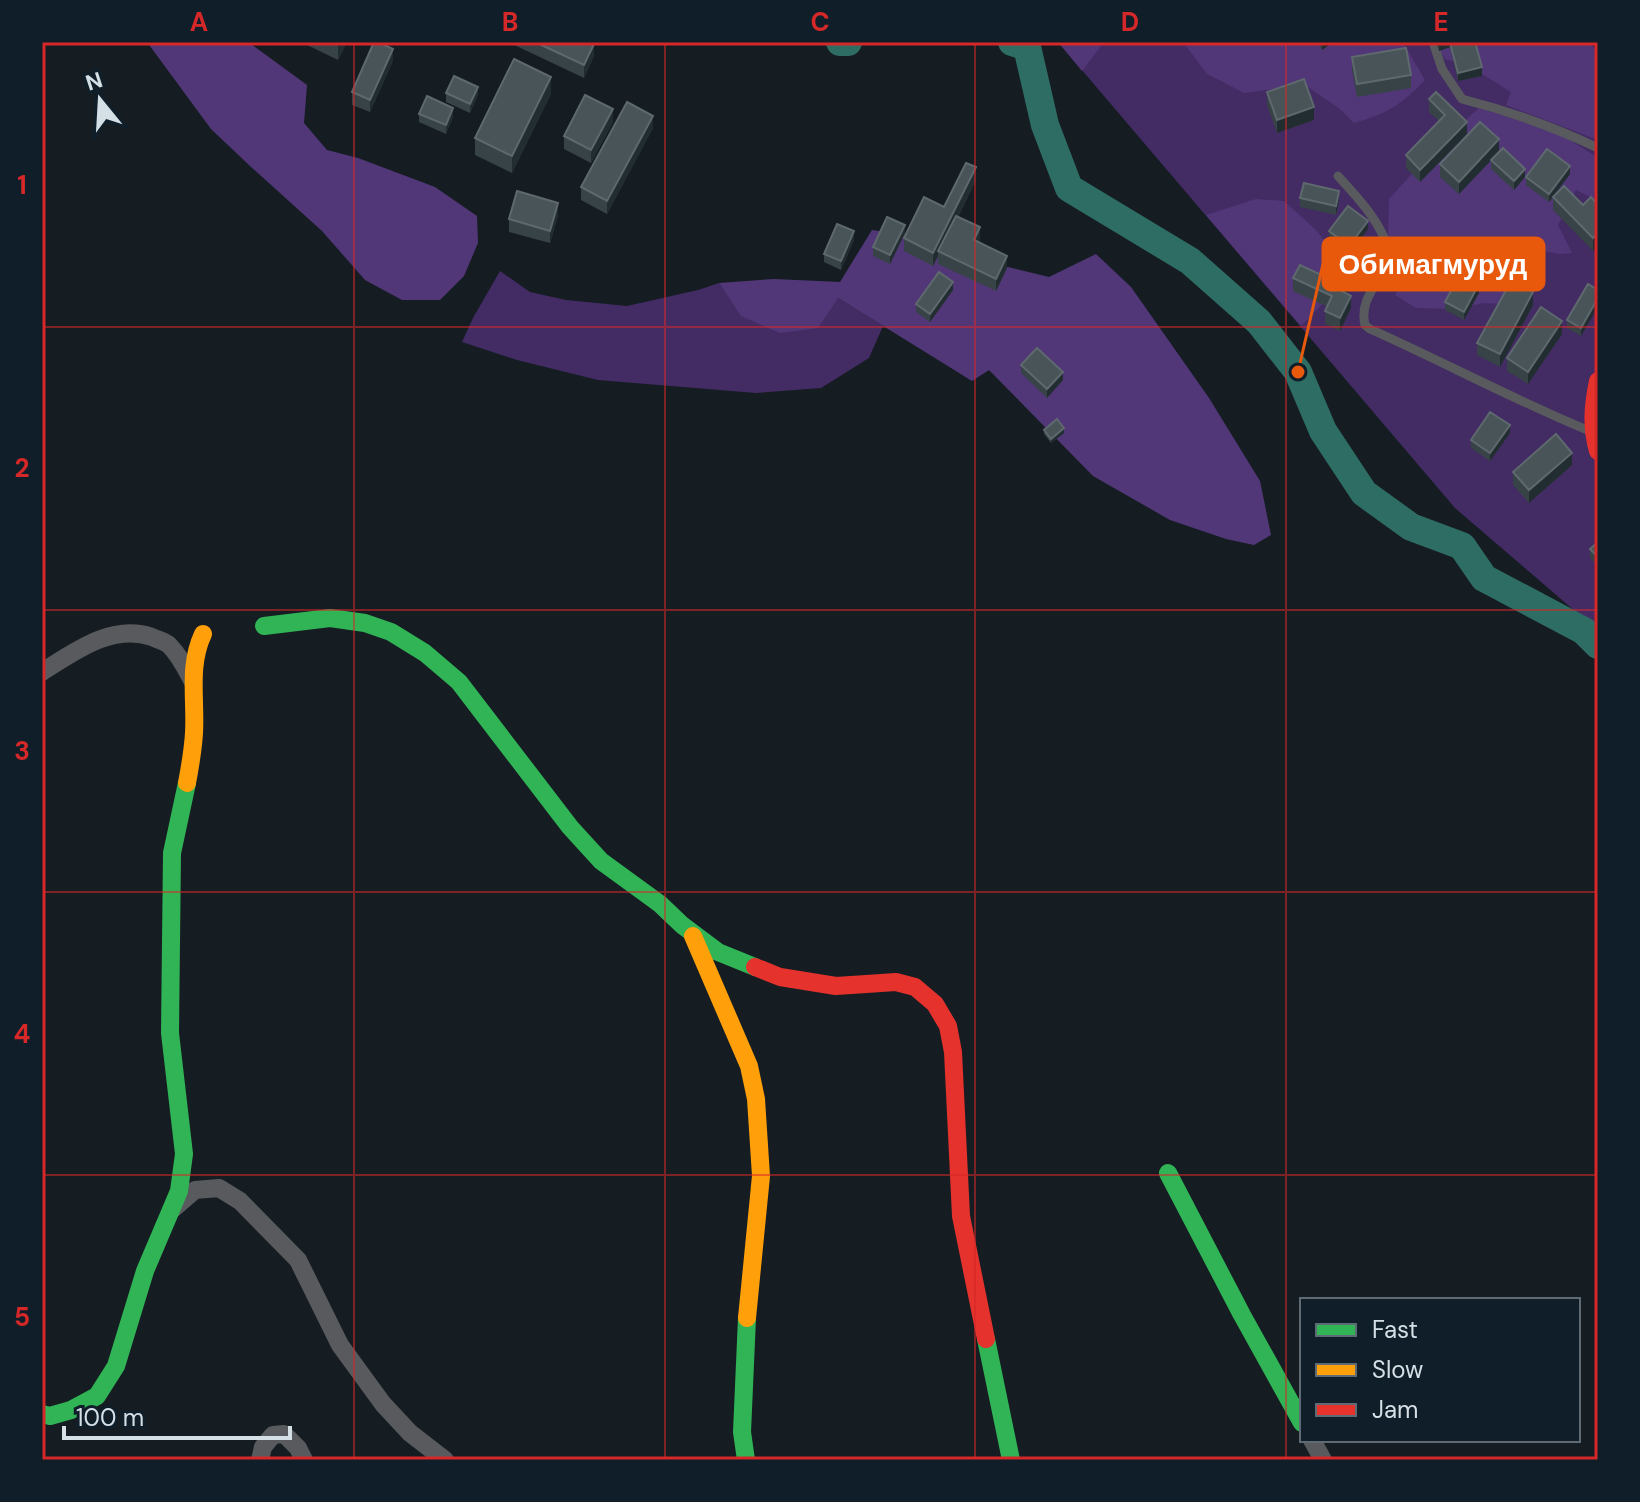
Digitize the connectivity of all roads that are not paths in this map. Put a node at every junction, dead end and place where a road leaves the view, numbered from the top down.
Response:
1 (1433, 42) edge
2 (1598, 148) edge
3 (1338, 176) dead end
4 (1598, 381) edge
5 (1592, 432) junction
6 (1598, 451) edge
7 (264, 626) dead end
8 (203, 634) dead end
9 (42, 672) edge
10 (193, 682) junction
11 (693, 933) junction
12 (1168, 1173) dead end
13 (171, 1210) junction
14 (42, 1414) edge
15 (1300, 1419) edge
16 (1313, 1442) edge
17 (260, 1460) edge
18 (304, 1460) edge
19 (445, 1460) edge
20 (746, 1460) edge
21 (1011, 1460) edge
22 (1323, 1460) edge

1 - 2 lane
3 - 5 lane
4 - 5 street
5 - 6 street
7 - 11 street
8 - 10 street
9 - 10 street
10 - 13 street
11 - 20 street
11 - 21 street
12 - 15 street
13 - 14 street
13 - 19 street
16 - 22 street
17 - 18 street

